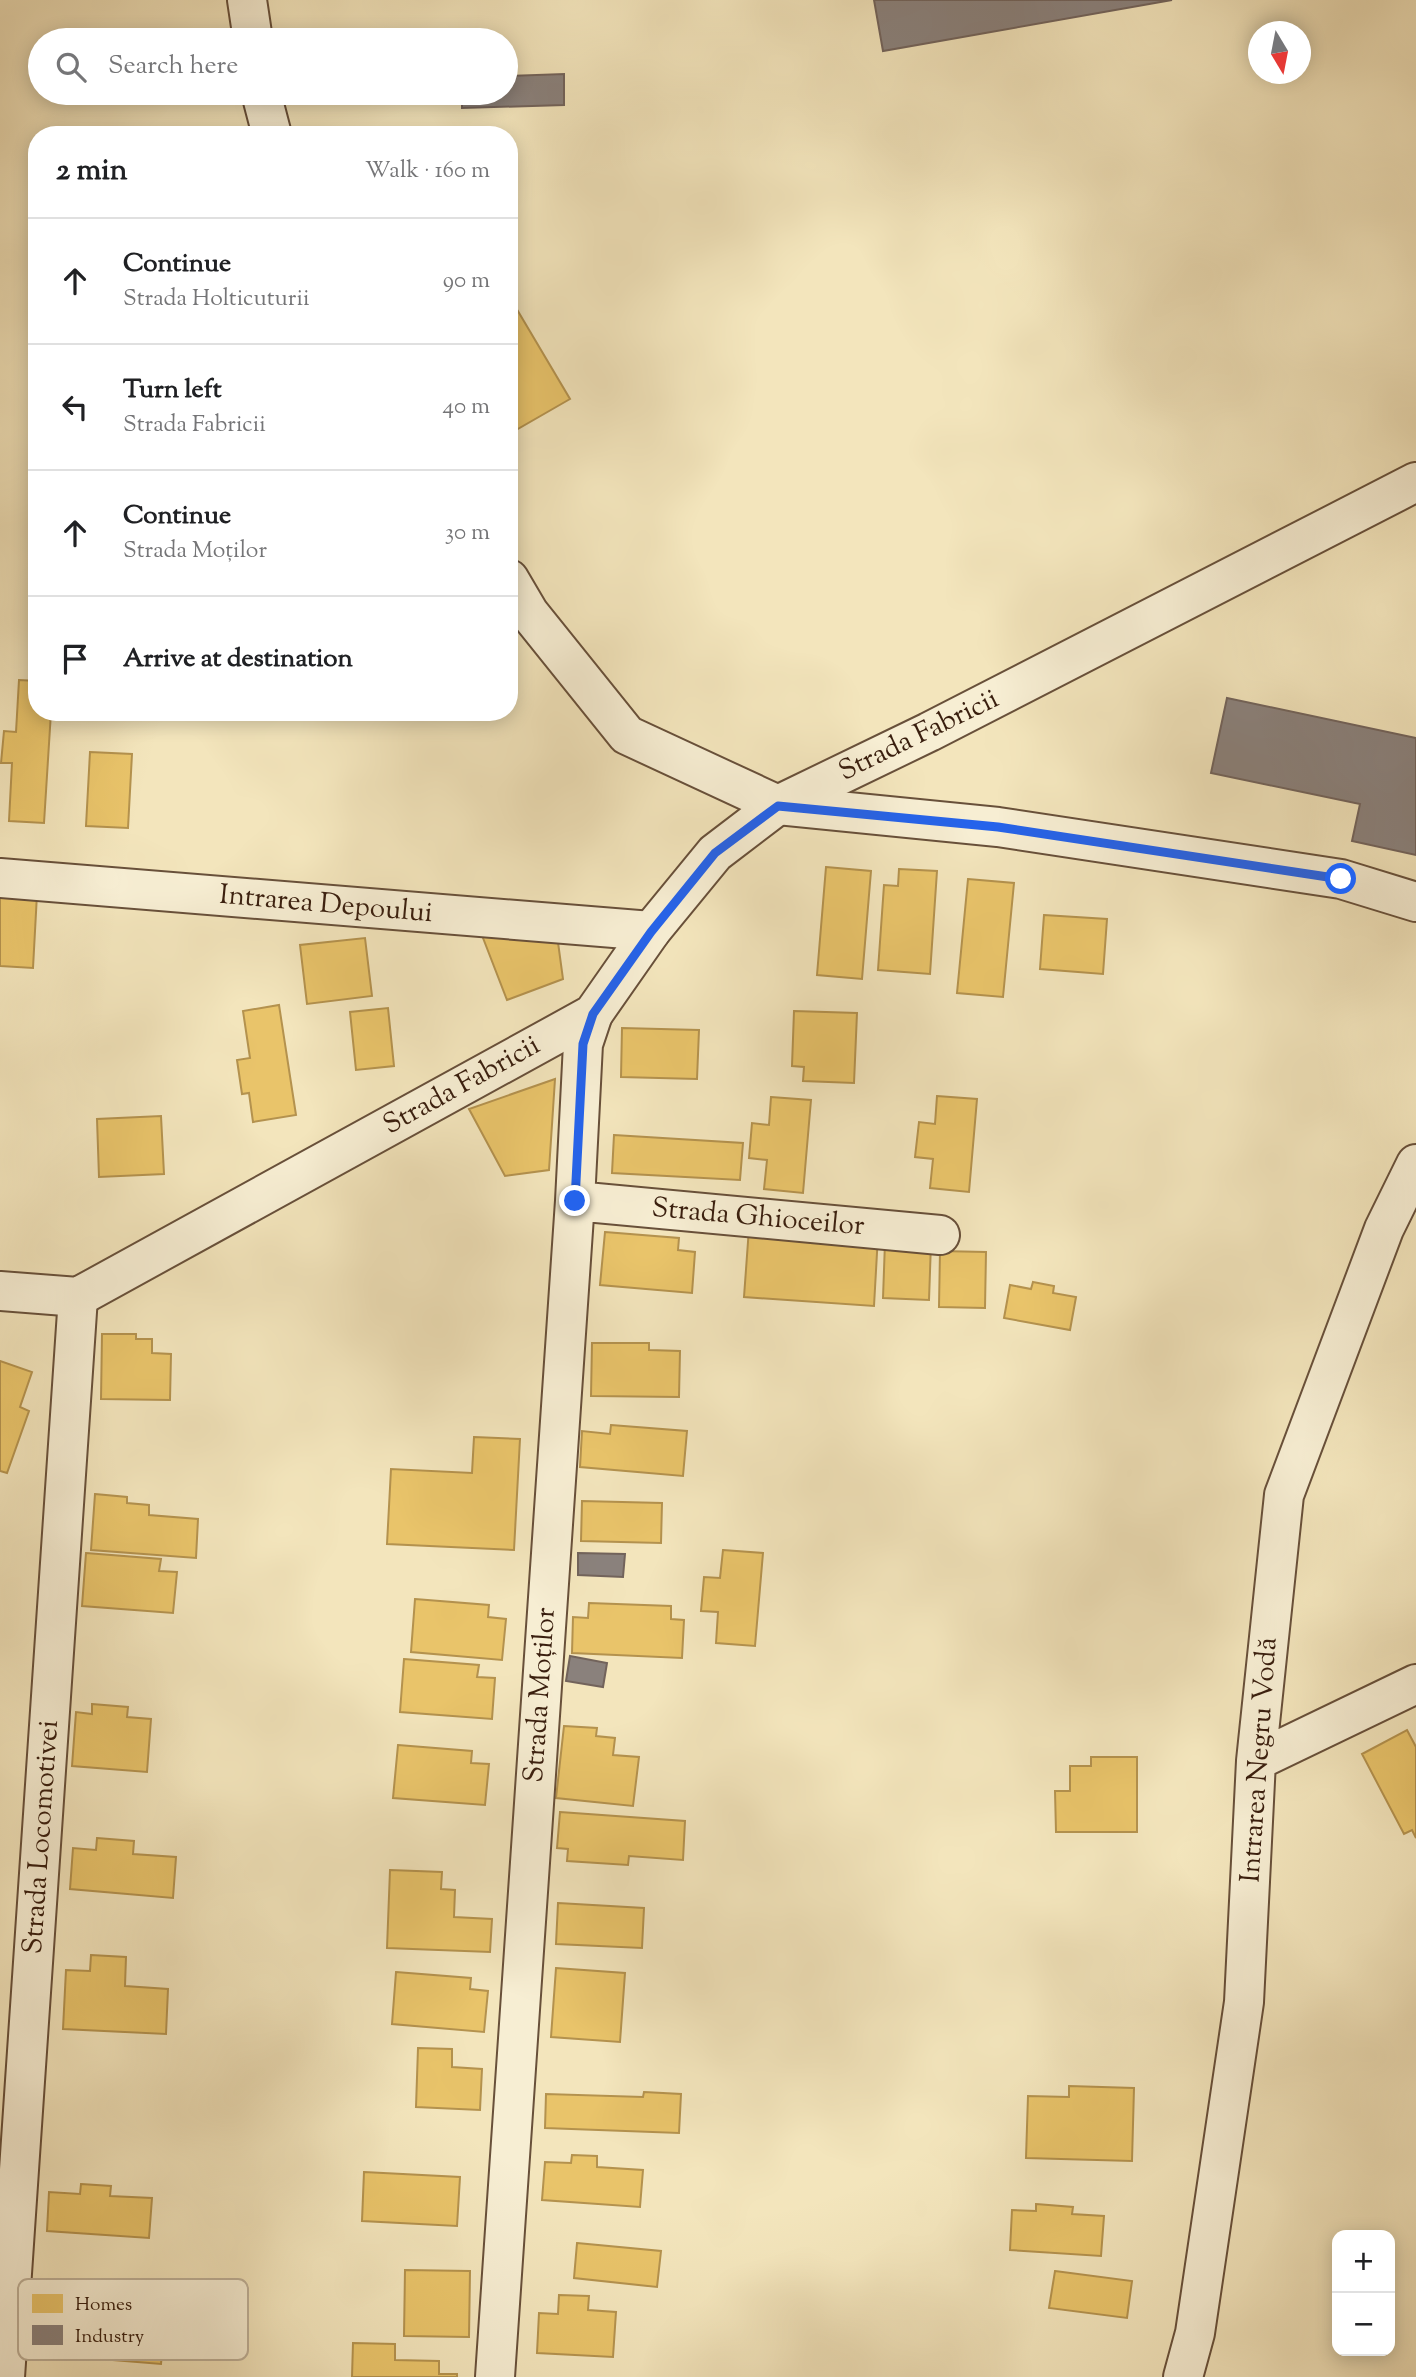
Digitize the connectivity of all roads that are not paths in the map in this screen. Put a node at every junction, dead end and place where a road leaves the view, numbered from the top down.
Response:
1 (247, 0) edge
2 (251, 28) edge
3 (264, 105) edge
4 (270, 126) edge
5 (1416, 482) edge
6 (518, 594) edge
7 (778, 806) junction
8 (0, 878) edge
9 (1416, 902) edge
10 (651, 932) junction
11 (593, 1014) junction
12 (1416, 1164) edge
13 (575, 1201) junction
14 (940, 1235) dead end
15 (0, 1291) edge
16 (78, 1297) junction
17 (1416, 1684) edge
18 (1256, 1761) junction
19 (5, 2377) edge
20 (495, 2377) edge
21 (1182, 2377) edge

1 - 2 street
3 - 4 street
5 - 7 street, Strada Fabricii
6 - 7 street
7 - 9 street
7 - 10 street, Strada Fabricii
8 - 10 street, Intrarea Depoului
10 - 11 street, Strada Fabricii
11 - 13 street, Strada Moților
11 - 16 street, Strada Fabricii
12 - 18 street, Intrarea Negru Vodă
13 - 14 street, Strada Ghioceilor
13 - 20 street, Strada Moților
15 - 16 street
16 - 19 street, Strada Locomotivei
17 - 18 street
18 - 21 street, Intrarea Negru Vodă

